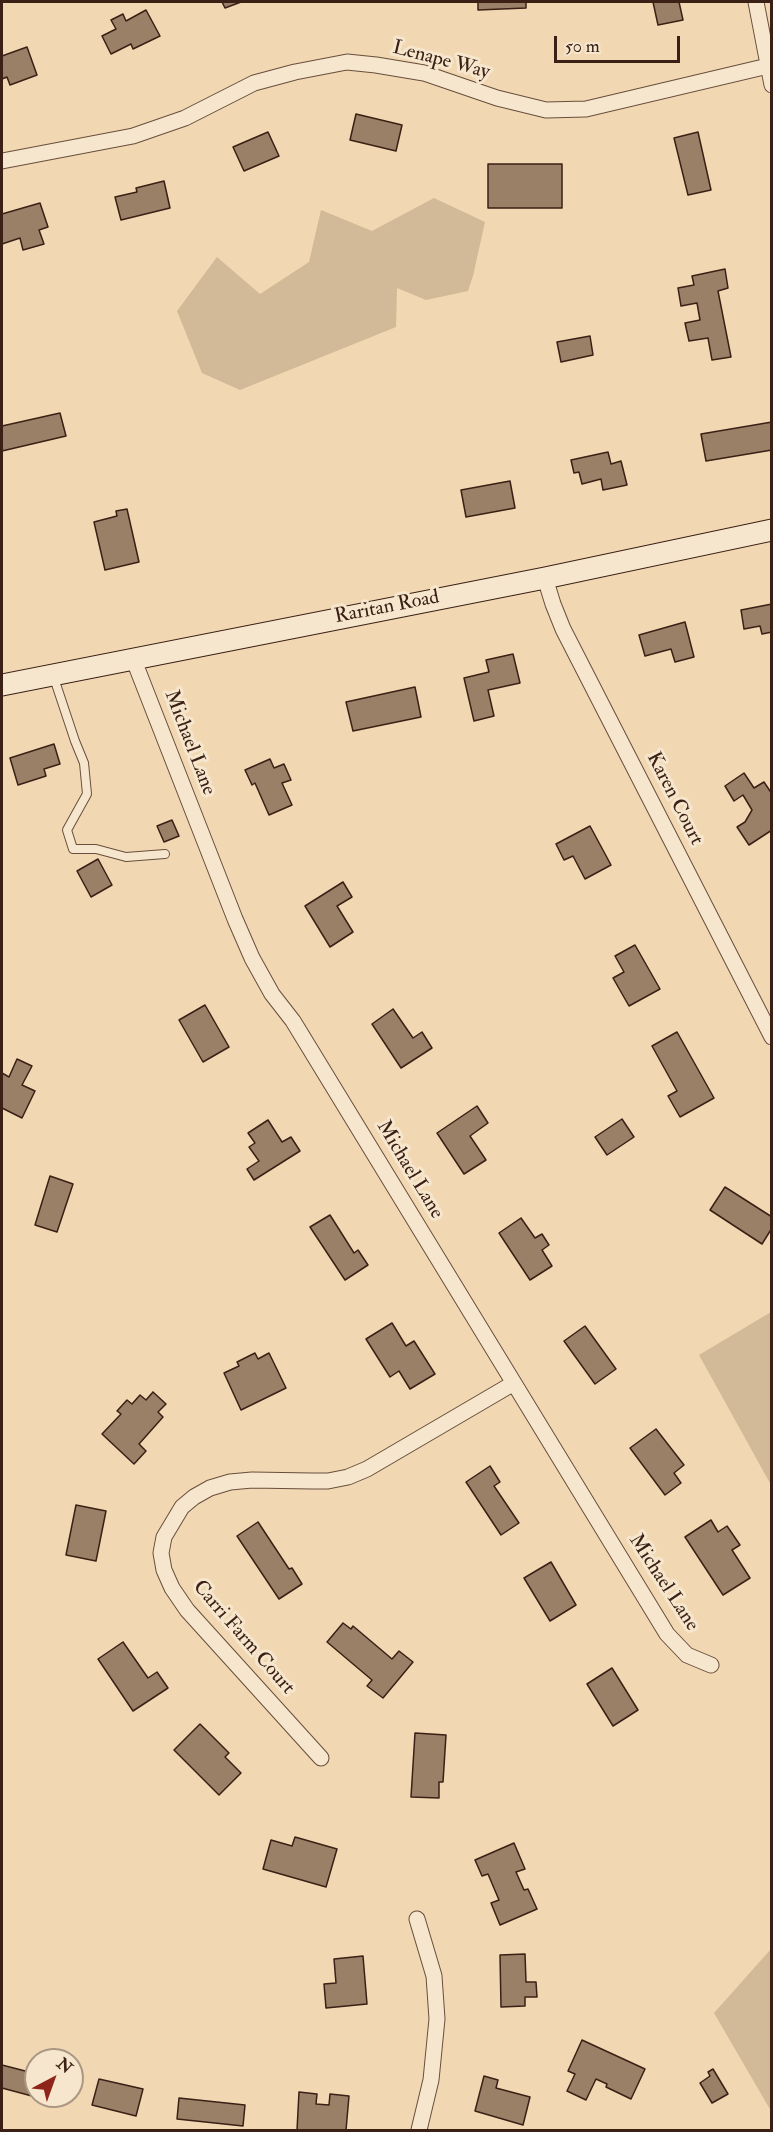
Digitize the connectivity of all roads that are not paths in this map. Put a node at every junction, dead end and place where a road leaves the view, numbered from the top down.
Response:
1 (756, 2) edge
2 (770, 66) edge
3 (771, 85) edge
4 (2, 161) edge
5 (771, 530) edge
6 (545, 578) junction
7 (133, 658) junction
8 (53, 674) junction
9 (2, 685) edge
10 (165, 854) dead end
11 (771, 1037) edge
12 (514, 1383) junction
13 (711, 1665) dead end
14 (321, 1758) dead end
15 (417, 1919) dead end
16 (419, 2130) edge

1 - 2 street
2 - 3 street
2 - 4 street, Lenape Way
5 - 6 street, Raritan Road
6 - 7 street, Raritan Road
6 - 11 street, Karen Court
7 - 8 street, Raritan Road
7 - 12 street, Michael Lane
8 - 9 street, Raritan Road
8 - 10 lane
12 - 13 street, Michael Lane
12 - 14 street, Carri Farm Court
15 - 16 street

